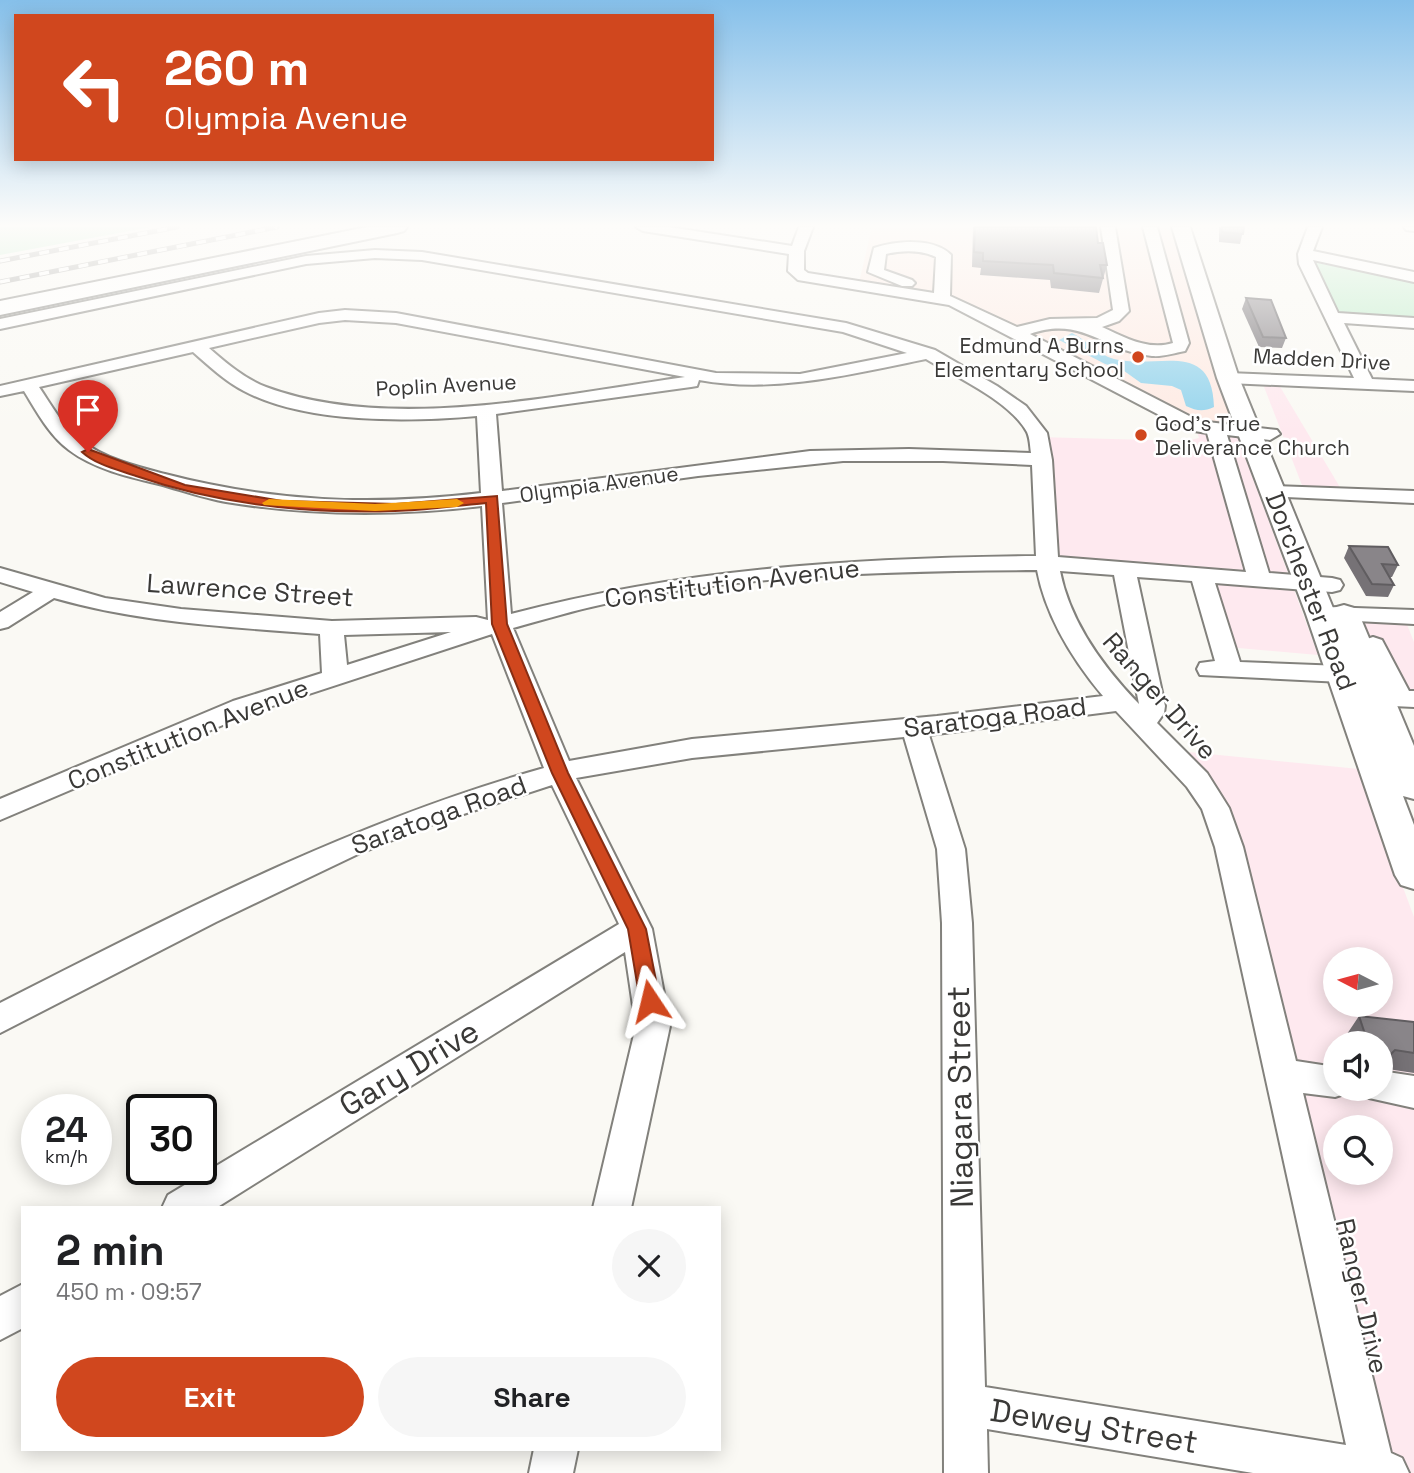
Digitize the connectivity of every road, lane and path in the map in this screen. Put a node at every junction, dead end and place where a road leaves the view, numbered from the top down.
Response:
1 (60, 296) edge
2 (135, 296) edge
3 (660, 296) edge
4 (945, 296) edge
5 (1119, 296) edge
6 (1168, 296) edge
7 (1207, 296) edge
8 (1218, 296) edge
9 (1322, 296) edge
10 (0, 308) edge
11 (1333, 317) junction
12 (1414, 323) edge
13 (0, 324) edge
14 (1082, 325) junction
15 (1017, 333) junction
16 (195, 345) junction
17 (929, 354) junction
18 (716, 378) junction
19 (1239, 378) junction
20 (28, 384) junction
21 (1366, 384) junction
22 (1414, 386) edge
23 (0, 391) edge
24 (486, 409) junction
25 (1216, 430) junction
26 (1260, 433) junction
27 (1042, 460) junction
28 (1284, 492) junction
29 (1414, 497) edge
30 (492, 498) junction
31 (1047, 563) junction
32 (1124, 569) junction
33 (1257, 572) junction
34 (1175, 573) junction
35 (0, 575) edge
36 (1201, 575) junction
37 (50, 591) junction
38 (1326, 600) junction
39 (1414, 617) edge
40 (0, 622) edge
41 (500, 624) junction
42 (332, 628) junction
43 (1373, 645) dead end
44 (335, 677) junction
45 (1384, 689) edge
46 (1122, 702) junction
47 (1142, 723) junction
48 (914, 727) junction
49 (560, 773) junction
50 (1414, 787) edge
51 (0, 810) edge
52 (1412, 864) edge
53 (637, 929) junction
54 (0, 1019) edge
55 (1282, 1075) junction
56 (1323, 1080) edge
57 (1393, 1088) edge
58 (1414, 1091) edge
59 (184, 1206) edge
60 (611, 1206) edge
61 (21, 1305) edge
62 (0, 1320) edge
63 (966, 1405) junction
64 (556, 1451) edge
65 (1379, 1472) edge
66 (551, 1473) edge
67 (966, 1473) edge

1 - 10 highway
2 - 13 street, Ranger Drive
3 - 17 street, Ranger Drive
4 - 15 street
5 - 14 street
6 - 14 street
7 - 19 main road, Dorchester Road
8 - 19 main road, Dorchester Road
9 - 11 street
11 - 12 street
11 - 21 street
14 - 15 street
15 - 25 street
16 - 18 street
16 - 20 street
16 - 24 street, Poplin Avenue
17 - 18 street
17 - 27 street, Ranger Drive
18 - 24 street, Poplin Avenue
19 - 21 street, Madden Drive
19 - 26 main road, Dorchester Road
20 - 23 street
20 - 30 street, Olympia Avenue
21 - 22 street, Madden Drive
24 - 30 street
25 - 26 street
25 - 33 street
26 - 28 main road, Dorchester Road
27 - 30 street, Olympia Avenue
27 - 31 street, Ranger Drive
28 - 29 street
28 - 38 main road, Dorchester Road
30 - 41 street
31 - 32 street, Constitution Avenue
31 - 41 street, Constitution Avenue
31 - 46 street, Ranger Drive
32 - 34 street, Constitution Avenue
32 - 47 street
33 - 34 street
33 - 36 street, Constitution Avenue
33 - 38 street, Constitution Avenue
34 - 36 street, Constitution Avenue
35 - 37 street, Lawrence Street
36 - 45 street
37 - 40 street
37 - 42 street, Lawrence Street
38 - 39 street, Constitution Avenue
38 - 45 main road, Dorchester Road
41 - 42 street, Lawrence Street
41 - 44 street, Constitution Avenue
41 - 49 street
42 - 44 street
43 - 45 street
44 - 51 street, Constitution Avenue
45 - 50 main road, Dorchester Road
45 - 52 main road, Dorchester Road
46 - 47 street, Ranger Drive
46 - 48 street, Saratoga Road
47 - 55 street, Ranger Drive
48 - 49 street, Saratoga Road
48 - 63 street, Niagara Street
49 - 53 street
49 - 54 street, Saratoga Road
53 - 59 street, Gary Drive
53 - 60 street
55 - 56 street
55 - 65 street, Ranger Drive
57 - 58 street
61 - 62 street
63 - 65 street, Dewey Street
63 - 67 street, Niagara Street
64 - 66 street

